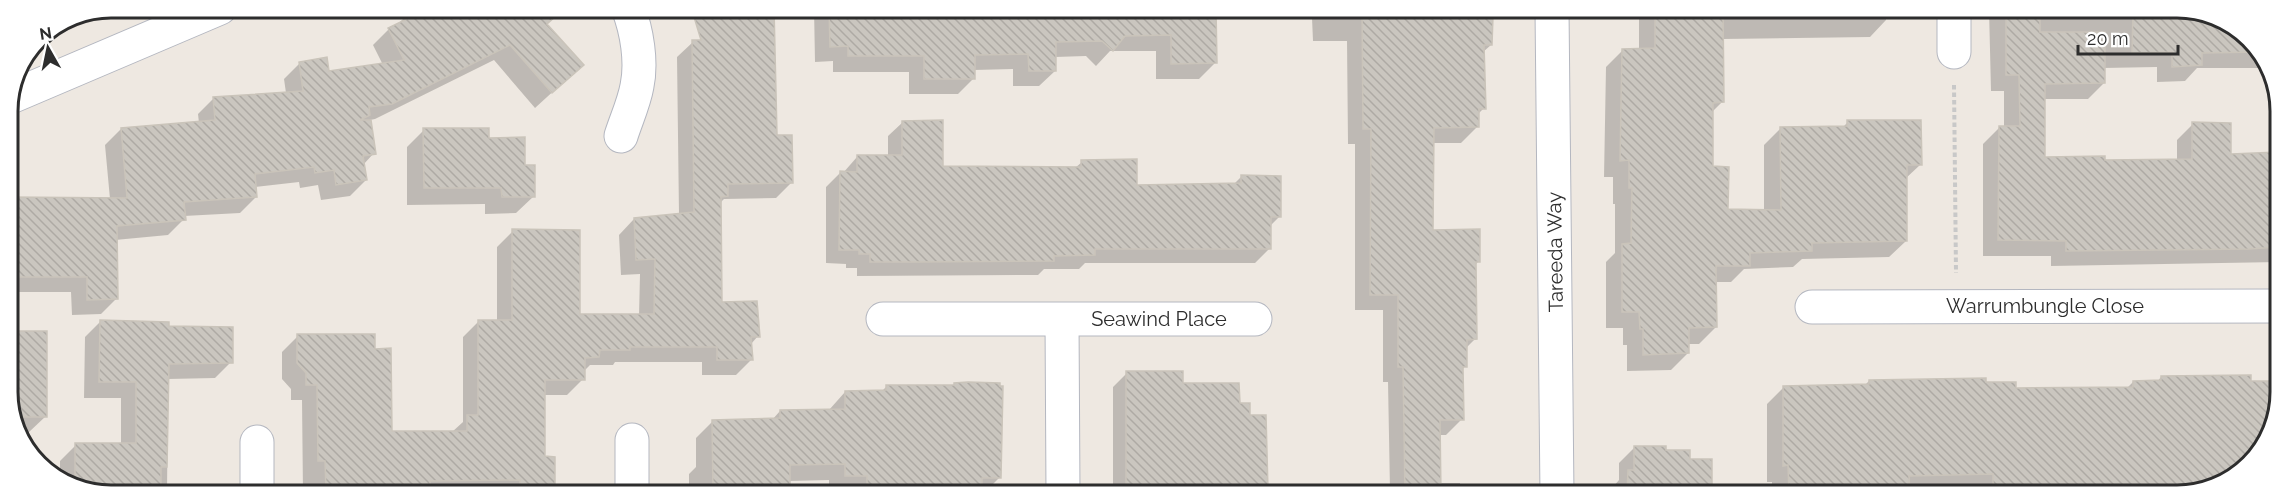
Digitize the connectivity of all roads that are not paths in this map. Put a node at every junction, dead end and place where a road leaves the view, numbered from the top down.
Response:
1 (197, 18) edge
2 (631, 18) edge
3 (1552, 18) edge
4 (1954, 18) edge
5 (1954, 52) road end
6 (20, 93) edge
7 (621, 135) dead end
8 (2270, 306) edge
9 (1812, 307) dead end
10 (883, 319) dead end
11 (1062, 319) junction
12 (1255, 319) dead end
13 (632, 440) dead end
14 (257, 442) dead end
15 (257, 485) edge
16 (632, 485) edge
17 (1064, 485) edge
18 (1557, 485) edge

1 - 6 street
2 - 7 street
3 - 18 street, Tareeda Way
4 - 5 street
8 - 9 street, Warrumbungle Close
10 - 11 street, Seawind Place
11 - 12 street, Seawind Place
11 - 17 street, Seawind Place
13 - 16 street
14 - 15 street

